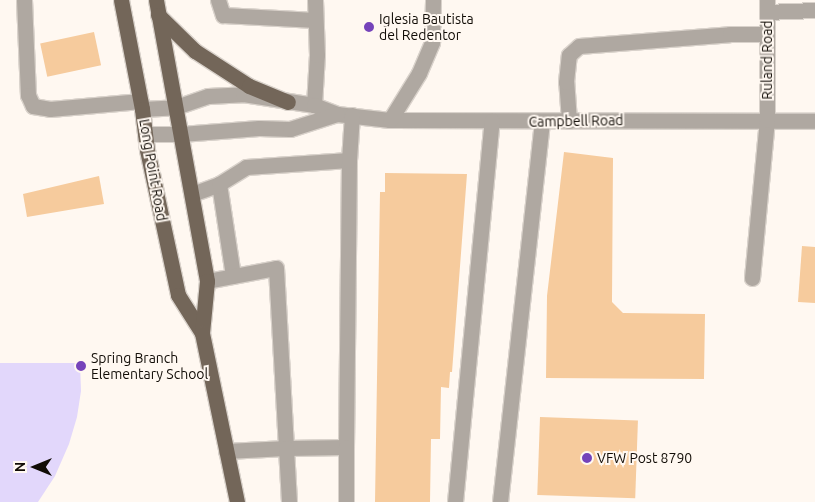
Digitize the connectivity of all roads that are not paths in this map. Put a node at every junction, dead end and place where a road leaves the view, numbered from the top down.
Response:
1 (24, 0) edge
2 (121, 0) edge
3 (218, 0) edge
4 (315, 0) edge
5 (433, 0) edge
6 (767, 6) edge
7 (157, 7) edge
8 (815, 10) edge
9 (315, 20) junction
10 (767, 34) junction
11 (288, 102) junction
12 (314, 104) junction
13 (141, 105) junction
14 (176, 107) junction
15 (344, 115) junction
16 (390, 120) junction
17 (767, 120) junction
18 (492, 121) junction
19 (569, 121) junction
20 (815, 121) edge
21 (542, 122) junction
22 (145, 134) junction
23 (181, 134) junction
24 (348, 160) junction
25 (219, 184) junction
26 (192, 194) junction
27 (233, 276) junction
28 (752, 278) dead end
29 (207, 281) junction
30 (202, 333) junction
31 (346, 447) junction
32 (286, 448) junction
33 (226, 452) junction
34 (237, 502) edge
35 (290, 502) edge
36 (346, 502) edge
37 (455, 502) edge
38 (500, 502) edge

1 - 13 street, Campbell Road
2 - 13 main road, Long Point Road
3 - 9 street
4 - 9 street
5 - 16 street
6 - 8 street
6 - 10 street, Ruland Road
7 - 11 main road
7 - 14 main road, Long Point Road
9 - 12 street
10 - 17 street, Ruland Road
10 - 19 street
11 - 12 street, Campbell Road
11 - 14 street, Campbell Road
12 - 15 street, Campbell Road
13 - 14 street, Campbell Road
13 - 22 main road, Long Point Road
14 - 23 main road, Long Point Road
15 - 16 street, Campbell Road
15 - 23 street, Campbell Road
15 - 24 street
16 - 18 street, Campbell Road
17 - 19 street, Campbell Road
17 - 20 street, Campbell Road
17 - 28 street, Ruland Road
18 - 21 street, Campbell Road
18 - 37 street
19 - 21 street, Campbell Road
21 - 38 street
22 - 23 street, Campbell Road
22 - 30 main road, Long Point Road
23 - 26 main road, Long Point Road
24 - 25 street
24 - 31 street
25 - 26 street
25 - 27 street
26 - 29 main road, Long Point Road
27 - 29 street
27 - 32 street
29 - 30 main road, Long Point Road
30 - 33 main road, Long Point Road
31 - 32 street
31 - 36 street
32 - 33 street
32 - 35 street
33 - 34 main road, Long Point Road

